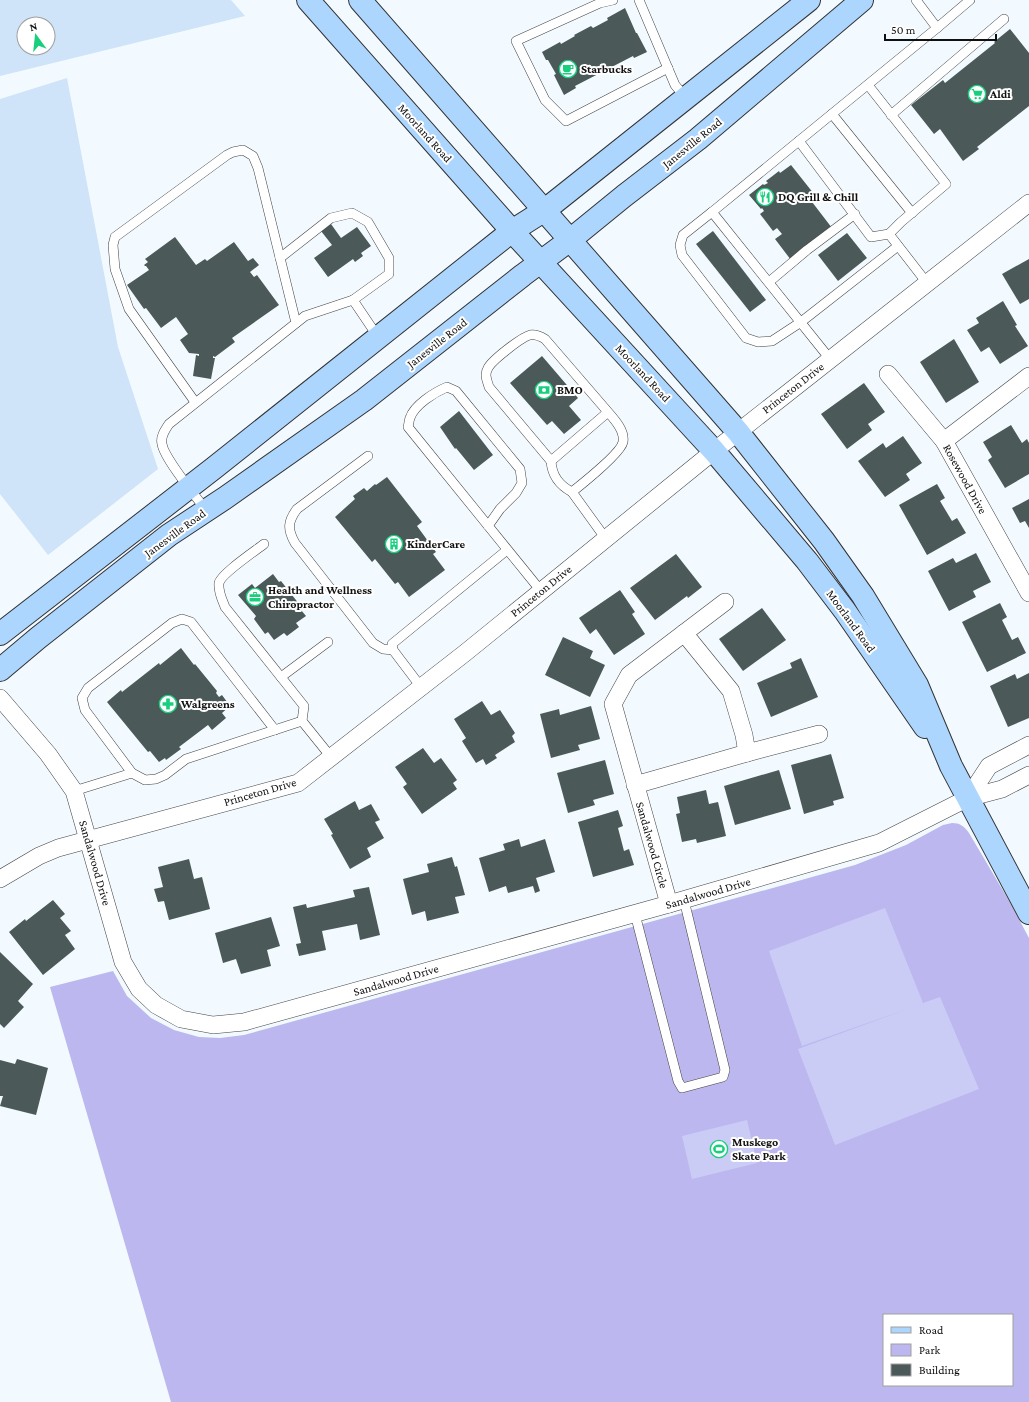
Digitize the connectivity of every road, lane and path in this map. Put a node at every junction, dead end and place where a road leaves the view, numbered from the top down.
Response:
1 (308, 0) edge
2 (360, 0) edge
3 (613, 0) edge
4 (639, 0) edge
5 (809, 0) edge
6 (862, 0) edge
7 (916, 0) edge
8 (970, 0) edge
9 (600, 1) edge
10 (1004, 19) dead end
11 (937, 28) junction
12 (668, 68) junction
13 (868, 85) junction
14 (686, 98) junction
15 (832, 114) junction
16 (891, 115) junction
17 (799, 141) junction
18 (1029, 203) edge
19 (545, 210) junction
20 (712, 212) junction
21 (912, 213) junction
22 (855, 214) junction
23 (512, 231) junction
24 (889, 234) junction
25 (570, 240) junction
26 (898, 246) junction
27 (280, 258) junction
28 (541, 262) junction
29 (769, 282) junction
30 (927, 283) junction
31 (353, 300) junction
32 (800, 322) junction
33 (296, 323) junction
34 (378, 337) junction
35 (830, 359) junction
36 (888, 374) dead end
37 (1029, 376) edge
38 (196, 402) junction
39 (608, 412) junction
40 (738, 432) junction
41 (944, 441) junction
42 (714, 451) junction
43 (368, 456) dead end
44 (551, 461) junction
45 (188, 488) junction
46 (572, 492) junction
47 (206, 510) junction
48 (488, 526) junction
49 (606, 539) junction
50 (264, 544) dead end
51 (507, 550) junction
52 (541, 591) junction
53 (1029, 593) edge
54 (725, 602) dead end
55 (684, 633) junction
56 (0, 634) edge
57 (328, 642) dead end
58 (393, 650) junction
59 (0, 670) edge
60 (281, 677) junction
61 (421, 687) junction
62 (0, 698) edge
63 (302, 721) junction
64 (275, 730) junction
65 (819, 734) dead end
66 (1029, 745) edge
67 (747, 753) junction
68 (331, 757) junction
69 (951, 766) junction
70 (132, 772) junction
71 (1029, 775) edge
72 (635, 785) junction
73 (74, 791) junction
74 (968, 798) junction
75 (89, 840) junction
76 (0, 879) edge
77 (676, 902) junction
78 (1029, 913) edge
79 (635, 914) junction

1 - 23 main road, Moorland Road
2 - 19 main road, Moorland Road
3 - 9 lane
4 - 12 lane
5 - 14 main road
6 - 25 main road, Janesville Road
7 - 11 lane
8 - 11 lane
9 - 12 lane
10 - 16 lane
11 - 13 lane
12 - 14 lane
13 - 15 lane
13 - 16 lane
14 - 19 main road
15 - 17 lane
15 - 21 lane
16 - 21 lane
17 - 20 lane
17 - 22 lane
18 - 30 street, Princeton Drive
19 - 23 main road
19 - 25 main road, Moorland Road
20 - 29 lane
20 - 32 lane
21 - 24 lane
22 - 24 lane
22 - 29 lane
23 - 28 main road, Moorland Road
23 - 34 main road
24 - 26 lane
25 - 28 main road, Janesville Road
25 - 40 main road, Moorland Road
26 - 30 lane
26 - 32 lane
27 - 31 lane
27 - 33 lane
27 - 38 lane
28 - 42 main road, Moorland Road
28 - 47 main road, Janesville Road
29 - 32 lane
30 - 35 street, Princeton Drive
31 - 33 lane
31 - 34 lane
32 - 35 lane
33 - 38 lane
34 - 45 main road
35 - 40 street, Princeton Drive
36 - 41 street, Rosewood Drive
37 - 41 street
38 - 45 lane
39 - 44 lane
39 - 44 lane
39 - 46 lane
40 - 42 street, Princeton Drive
40 - 69 main road, Moorland Road
41 - 53 street, Rosewood Drive
42 - 49 street, Princeton Drive
42 - 69 main road, Moorland Road
43 - 58 lane
44 - 46 lane
45 - 47 lane
45 - 56 main road
46 - 49 lane
47 - 59 main road, Janesville Road
48 - 48 lane
48 - 51 lane
49 - 52 street, Princeton Drive
50 - 60 lane
51 - 52 lane
51 - 58 lane
52 - 61 street, Princeton Drive
54 - 55 street, Sandalwood Circle
55 - 67 street
55 - 72 street, Sandalwood Circle
57 - 60 lane
58 - 61 lane
60 - 63 lane
61 - 68 street, Princeton Drive
62 - 73 street, Sandalwood Drive
63 - 64 lane
63 - 68 lane
64 - 70 lane
64 - 70 lane
65 - 67 street, Sandalwood Circle
66 - 74 street, Sandalwood Drive
67 - 72 street, Sandalwood Circle
68 - 75 street, Princeton Drive
69 - 74 main road, Moorland Road
70 - 73 lane
71 - 74 street, Sandalwood Drive
72 - 77 street, Sandalwood Circle
73 - 75 street, Sandalwood Drive
74 - 77 street, Sandalwood Drive
74 - 78 main road, Moorland Road
75 - 76 street, Princeton Drive
75 - 79 street, Sandalwood Drive
77 - 79 street, Sandalwood Drive
77 - 79 lane

